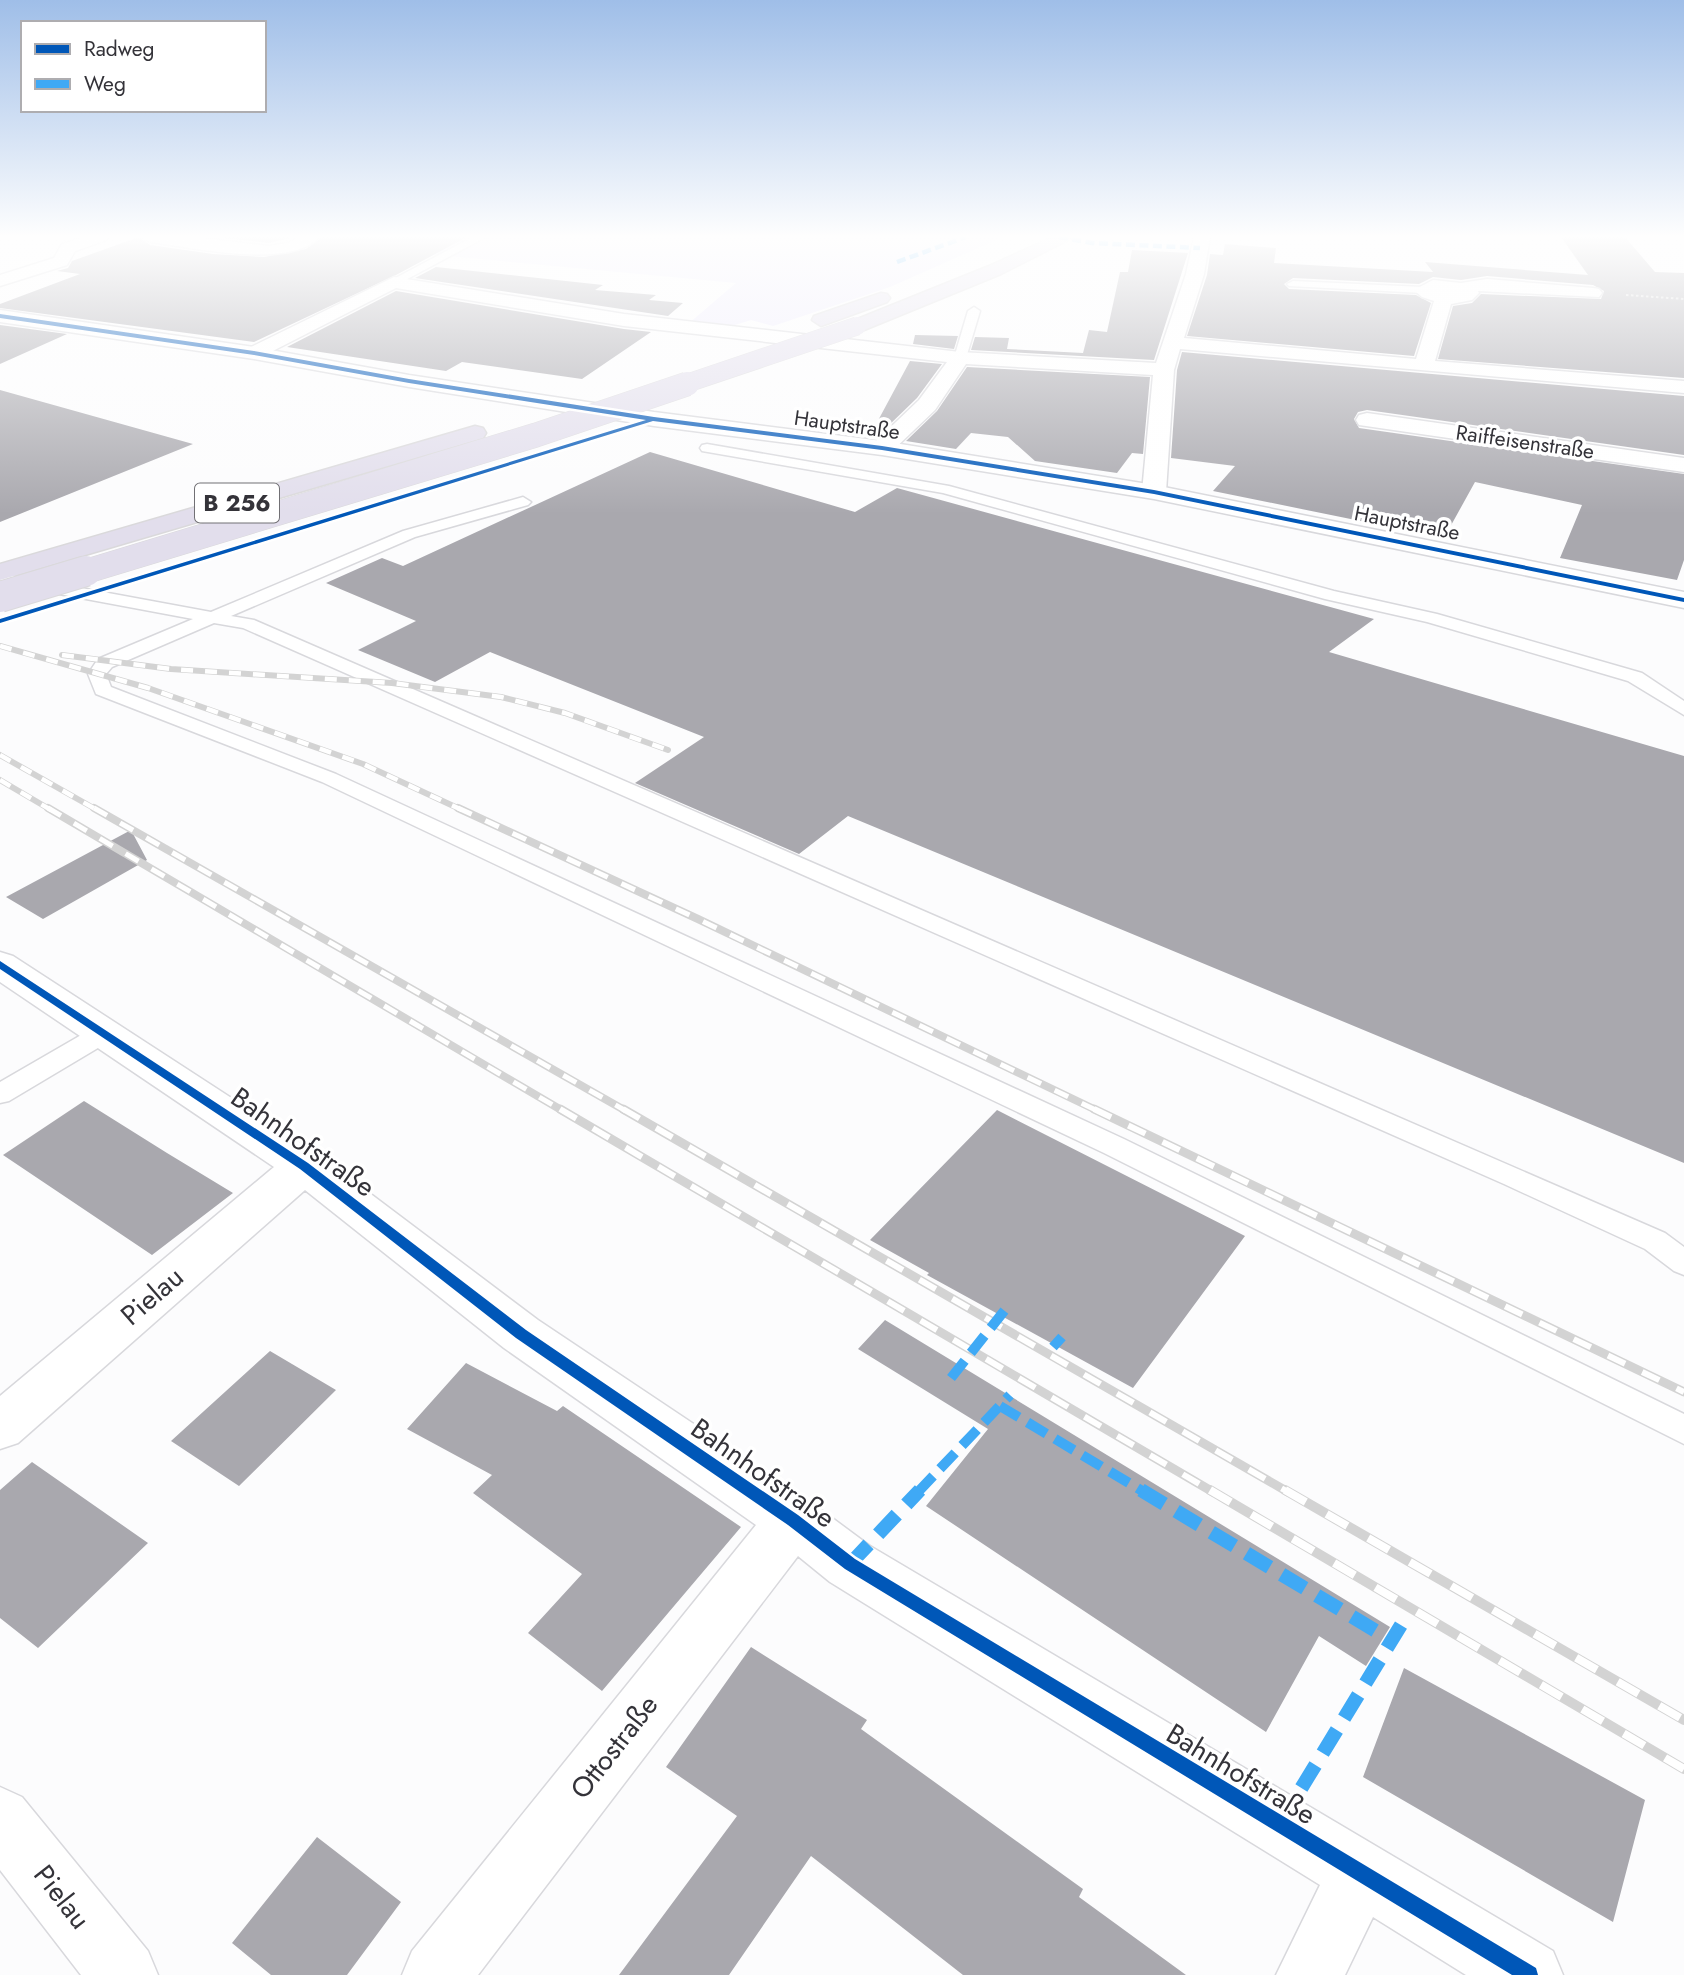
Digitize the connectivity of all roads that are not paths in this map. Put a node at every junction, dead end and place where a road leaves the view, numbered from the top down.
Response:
1 (90, 329) edge
2 (301, 329) edge
3 (705, 329) edge
4 (794, 329) edge
5 (844, 329) edge
6 (969, 329) edge
7 (1178, 329) edge
8 (1435, 329) edge
9 (1174, 343) junction
10 (254, 353) junction
11 (960, 358) junction
12 (1424, 365) junction
13 (1164, 370) junction
14 (1684, 387) edge
15 (1367, 420) dead end
16 (707, 448) dead end
17 (881, 448) junction
18 (1684, 465) edge
19 (1154, 492) junction
20 (523, 502) dead end
21 (0, 575) edge
22 (0, 597) edge
23 (1684, 600) edge
24 (211, 618) junction
25 (1684, 709) edge
26 (0, 964) edge
27 (104, 1032) junction
28 (0, 1094) edge
29 (304, 1166) junction
30 (1684, 1263) edge
31 (0, 1427) edge
32 (1684, 1430) edge
33 (793, 1520) junction
34 (0, 1819) edge
35 (1360, 1874) junction
36 (124, 1975) edge
37 (436, 1975) edge
38 (1310, 1975) edge
39 (1529, 1975) edge

1 - 10 street, Hauptstraße
2 - 10 street
3 - 11 street
4 - 21 highway, B 256
5 - 22 highway, B 256, bridge
6 - 11 lane
7 - 9 street
8 - 12 street
9 - 12 street
9 - 13 street
10 - 17 street, Hauptstraße
11 - 13 street
11 - 17 street
12 - 14 street
13 - 19 street
15 - 18 street, Raiffeisenstraße
16 - 25 lane
17 - 19 street, Hauptstraße
19 - 23 street, Hauptstraße
20 - 24 lane
21 - 24 lane
24 - 30 lane
24 - 32 lane
26 - 27 street, Bahnhofstraße
27 - 28 lane
27 - 29 street, Bahnhofstraße
29 - 31 street, Pielau
29 - 33 street, Bahnhofstraße
33 - 35 street, Bahnhofstraße
33 - 37 street, Ottostraße
34 - 36 street, Pielau
35 - 38 street
35 - 39 street, Bahnhofstraße

